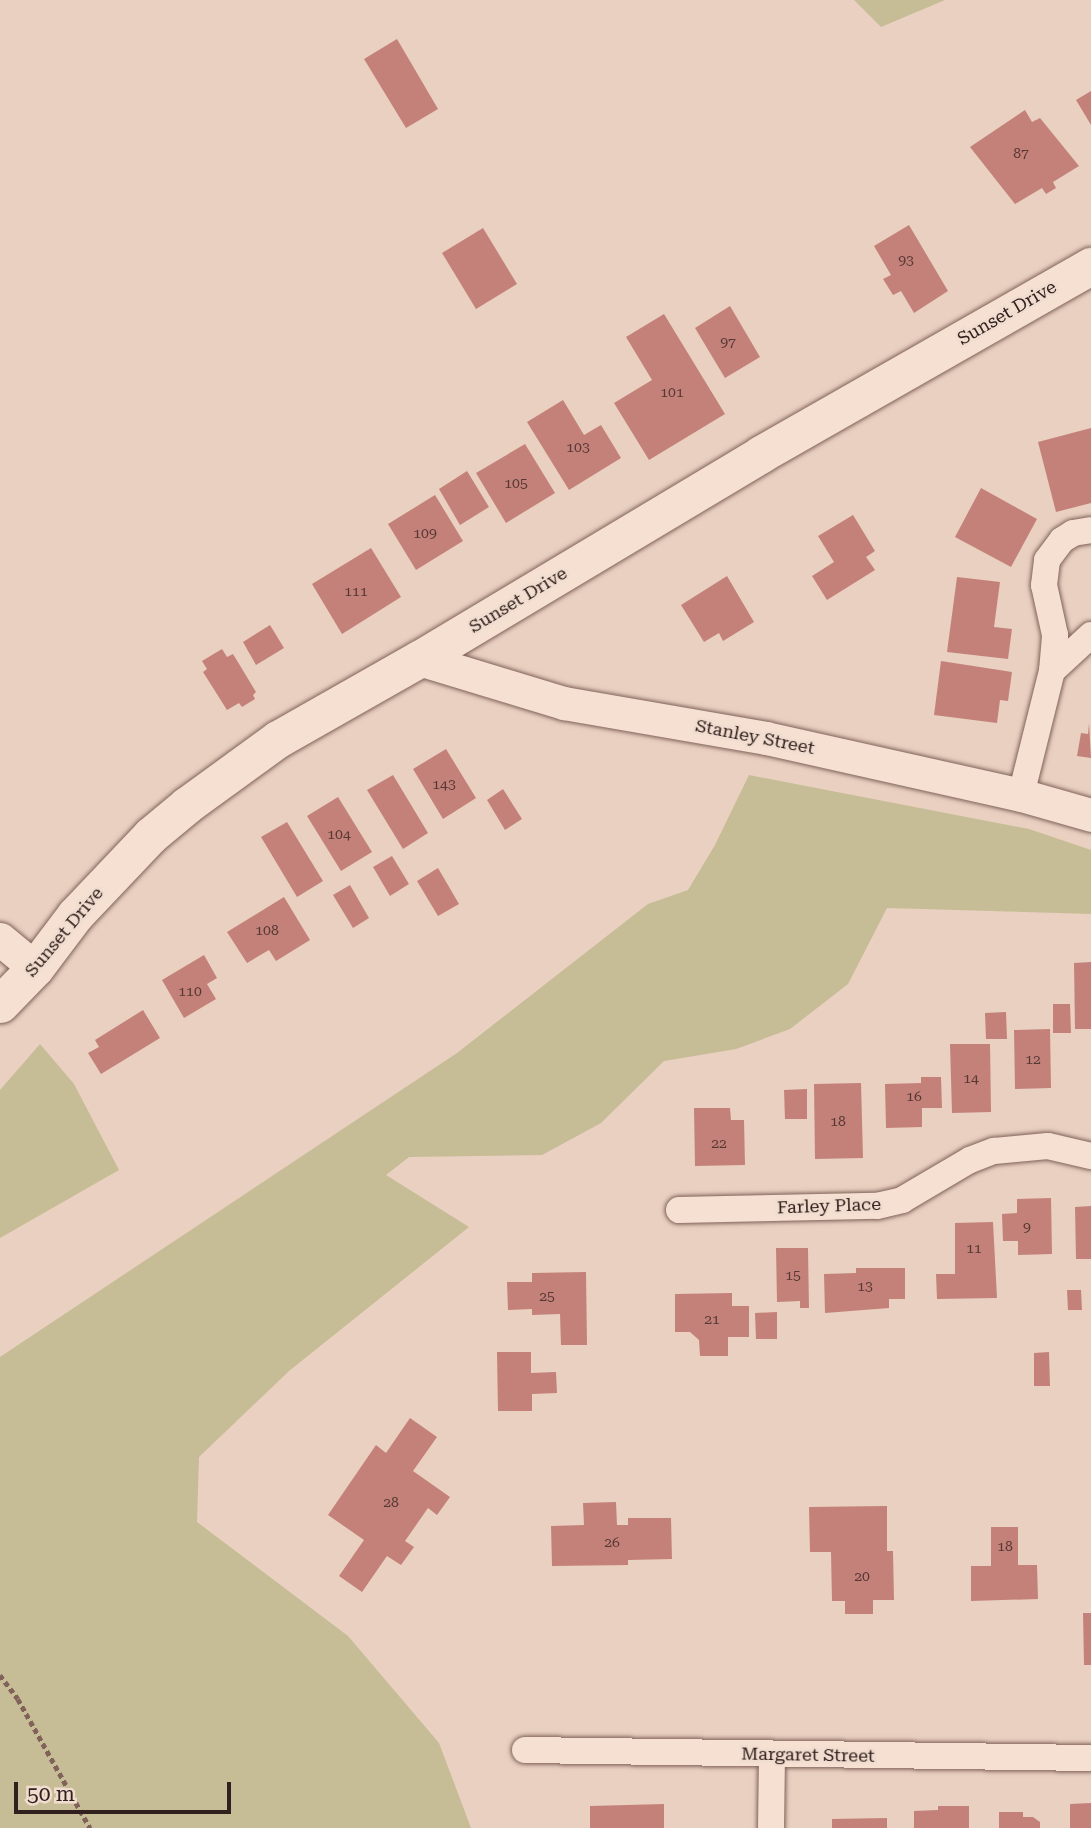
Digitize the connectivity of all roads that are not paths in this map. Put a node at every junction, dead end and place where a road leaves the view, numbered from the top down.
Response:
1 (1091, 266) edge
2 (1091, 530) edge
3 (1091, 635) edge
4 (419, 659) junction
5 (1052, 671) junction
6 (1021, 795) junction
7 (1091, 815) edge
8 (0, 939) edge
9 (35, 968) junction
10 (0, 1004) edge
11 (1091, 1156) edge
12 (679, 1210) dead end
13 (525, 1750) dead end
14 (772, 1755) junction
15 (1091, 1758) edge
16 (771, 1828) edge

1 - 4 main road, Sunset Drive
2 - 5 street
3 - 5 street
4 - 6 street, Stanley Street
4 - 9 main road, Sunset Drive
5 - 6 street
6 - 7 street, Stanley Street
8 - 9 street
9 - 10 main road, Sunset Drive
11 - 12 street, Farley Place
13 - 14 street, Margaret Street
14 - 15 street, Margaret Street
14 - 16 street

